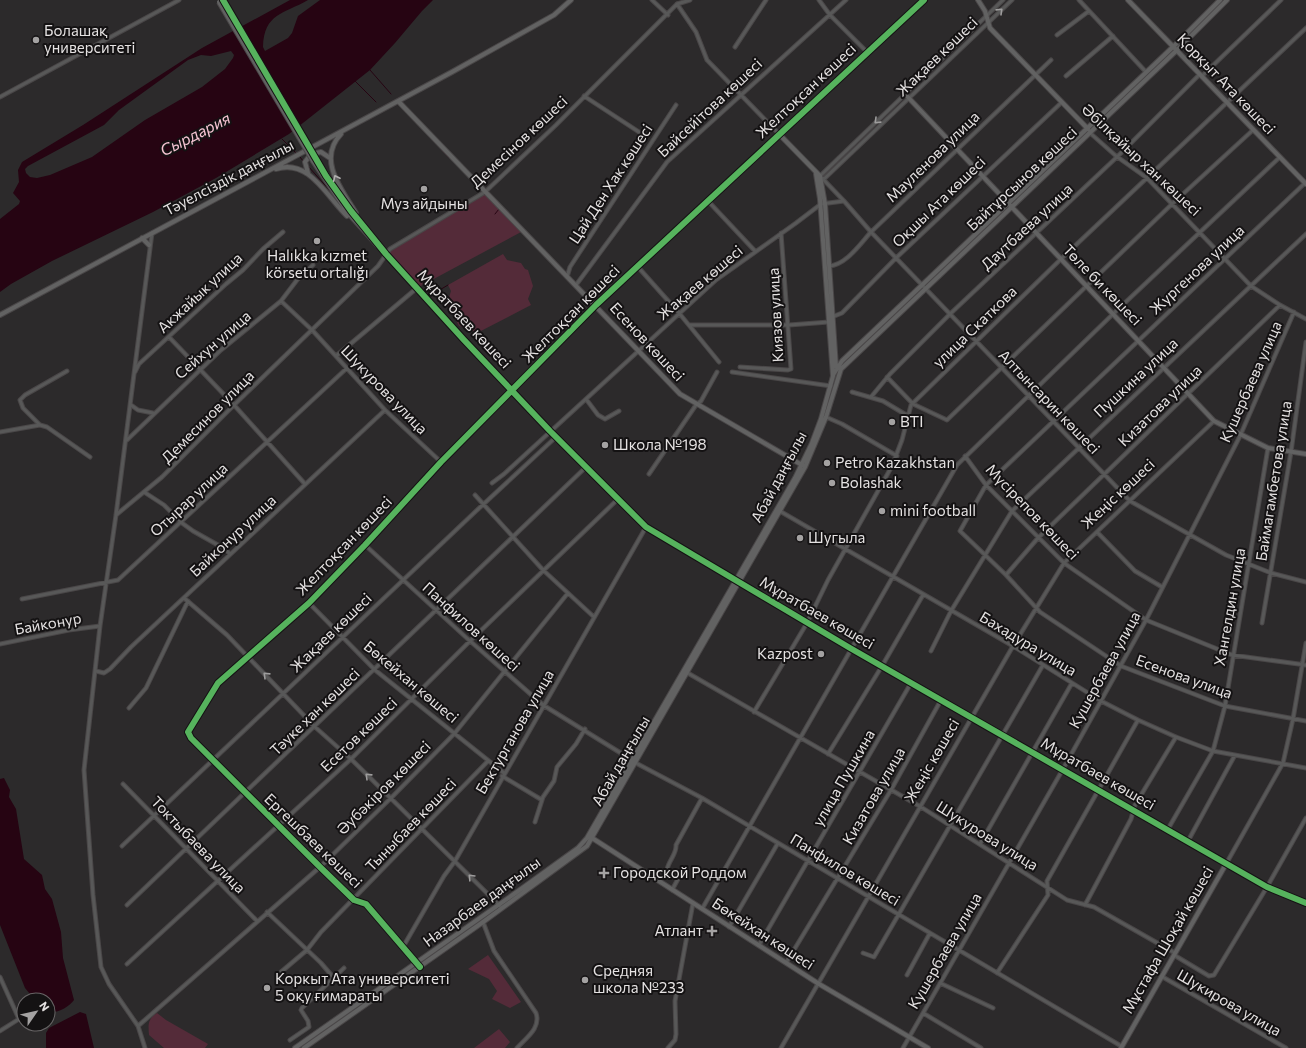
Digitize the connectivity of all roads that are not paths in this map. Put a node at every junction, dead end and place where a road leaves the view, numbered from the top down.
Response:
1 (179, 0) edge
2 (221, 0) edge
3 (571, 0) edge
4 (652, 0) edge
5 (678, 0) edge
6 (690, 0) edge
7 (766, 0) edge
8 (819, 0) edge
9 (846, 0) edge
10 (924, 0) edge
11 (978, 0) edge
12 (1003, 0) edge
13 (1012, 0) edge
14 (1078, 0) edge
15 (1128, 0) edge
16 (1281, 0) edge
17 (1222, 1) edge
18 (677, 4) junction
19 (1089, 11) junction
20 (668, 15) junction
21 (830, 15) junction
22 (986, 16) junction
23 (988, 23) junction
24 (1306, 28) edge
25 (1057, 35) dead end
26 (1113, 36) junction
27 (735, 47) dead end
28 (1175, 48) junction
29 (867, 52) junction
30 (1051, 60) dead end
31 (1146, 72) junction
32 (1034, 75) junction
33 (1201, 75) junction
34 (1066, 76) dead end
35 (905, 94) junction
36 (741, 95) junction
37 (584, 96) junction
38 (0, 97) edge
39 (909, 98) junction
40 (398, 101) junction
41 (1062, 102) junction
42 (1228, 104) junction
43 (676, 105) dead end
44 (1088, 129) junction
45 (344, 130) junction
46 (1253, 130) junction
47 (639, 132) dead end
48 (779, 134) junction
49 (958, 150) junction
50 (1117, 157) junction
51 (1280, 157) junction
52 (330, 158) junction
53 (266, 172) junction
54 (818, 175) junction
55 (982, 176) junction
56 (311, 177) junction
57 (1148, 178) junction
58 (824, 179) junction
59 (1306, 184) edge
60 (485, 192) junction
61 (844, 200) junction
62 (708, 201) junction
63 (823, 204) junction
64 (1172, 204) junction
65 (1009, 205) junction
66 (361, 225) junction
67 (283, 232) dead end
68 (871, 232) junction
69 (1200, 232) junction
70 (152, 233) junction
71 (781, 233) junction
72 (1036, 233) junction
73 (1306, 234) edge
74 (142, 238) junction
75 (149, 245) junction
76 (756, 250) junction
77 (386, 254) junction
78 (896, 258) junction
79 (1061, 259) junction
80 (1225, 259) junction
81 (313, 265) dead end
82 (829, 266) junction
83 (638, 267) junction
84 (567, 276) junction
85 (576, 285) junction
86 (1087, 286) junction
87 (1251, 286) junction
88 (923, 287) junction
89 (417, 288) junction
90 (281, 301) junction
91 (596, 305) junction
92 (1280, 305) junction
93 (1294, 312) junction
94 (679, 313) junction
95 (950, 314) junction
96 (1113, 314) junction
97 (0, 315) edge
98 (832, 317) junction
99 (1306, 318) edge
100 (829, 322) junction
101 (689, 325) junction
102 (789, 325) junction
103 (313, 331) junction
104 (168, 337) junction
105 (976, 341) junction
106 (1139, 341) junction
107 (1306, 342) edge
108 (639, 350) junction
109 (835, 354) junction
110 (336, 356) junction
111 (847, 356) junction
112 (719, 362) dead end
113 (740, 367) dead end
114 (1163, 367) junction
115 (347, 368) junction
116 (836, 368) junction
117 (1002, 368) junction
118 (200, 369) junction
119 (67, 371) dead end
120 (717, 372) dead end
121 (732, 372) dead end
122 (134, 373) junction
123 (835, 377) junction
124 (887, 378) junction
125 (831, 386) junction
126 (512, 391) junction
127 (852, 392) dead end
128 (1189, 393) junction
129 (1028, 396) junction
130 (871, 397) junction
131 (586, 399) junction
132 (913, 404) junction
133 (130, 405) junction
134 (234, 405) junction
135 (696, 405) junction
136 (385, 410) junction
137 (619, 411) dead end
138 (153, 413) junction
139 (908, 416) junction
140 (824, 419) junction
141 (1214, 421) junction
142 (1053, 422) junction
143 (40, 425) junction
144 (550, 431) junction
145 (0, 432) edge
146 (1241, 435) junction
147 (556, 438) junction
148 (126, 441) junction
149 (267, 442) junction
150 (1078, 447) junction
151 (1268, 448) junction
152 (1291, 452) junction
153 (1306, 454) edge
154 (897, 456) junction
155 (965, 456) junction
156 (90, 457) dead end
157 (441, 462) junction
158 (803, 466) junction
159 (586, 467) junction
160 (649, 474) dead end
161 (1104, 474) junction
162 (492, 483) dead end
163 (305, 484) junction
164 (986, 485) junction
165 (144, 492) junction
166 (474, 495) dead end
167 (618, 499) junction
168 (1130, 501) junction
169 (483, 504) junction
170 (778, 510) junction
171 (1012, 511) junction
172 (116, 515) junction
173 (182, 523) junction
174 (646, 527) junction
175 (960, 530) joint
176 (1097, 532) junction
177 (1189, 534) junction
178 (512, 538) junction
179 (1038, 538) junction
180 (366, 545) junction
181 (845, 550) junction
182 (230, 554) junction
183 (985, 555) junction
184 (1064, 563) junction
185 (1248, 564) junction
186 (543, 570) junction
187 (1271, 573) junction
188 (1006, 575) junction
189 (891, 577) junction
190 (403, 580) junction
191 (106, 581) junction
192 (737, 581) junction
193 (1306, 582) edge
194 (1162, 587) junction
195 (568, 593) junction
196 (922, 595) junction
197 (184, 598) junction
198 (22, 599) dead end
199 (188, 601) junction
200 (309, 603) junction
201 (1036, 608) junction
202 (436, 610) junction
203 (951, 611) junction
204 (594, 617) junction
205 (1146, 620) junction
206 (807, 623) junction
207 (1262, 623) dead end
208 (100, 626) junction
209 (342, 638) junction
210 (470, 641) junction
211 (1306, 643) edge
212 (0, 644) edge
213 (1013, 646) junction
214 (850, 648) junction
215 (931, 651) dead end
216 (1232, 655) junction
217 (248, 658) junction
218 (1304, 664) edge
219 (1043, 665) junction
220 (882, 666) junction
221 (1121, 666) junction
222 (375, 670) junction
223 (96, 671) junction
224 (504, 671) junction
225 (686, 672) junction
226 (911, 683) junction
227 (1072, 683) junction
228 (284, 693) junction
229 (410, 700) junction
230 (941, 700) junction
231 (1101, 701) junction
232 (543, 705) junction
233 (1225, 706) junction
234 (129, 708) dead end
235 (754, 712) junction
236 (972, 718) junction
237 (1294, 719) junction
238 (1138, 720) junction
239 (1306, 721) edge
240 (315, 728) junction
241 (585, 729) junction
242 (188, 732) joint
243 (454, 734) junction
244 (1002, 734) junction
245 (1176, 737) junction
246 (799, 738) junction
247 (1213, 751) junction
248 (1033, 752) junction
249 (828, 754) junction
250 (1235, 755) junction
251 (213, 760) junction
252 (352, 760) junction
253 (488, 760) junction
254 (635, 762) junction
255 (1283, 763) junction
256 (1306, 768) edge
257 (1063, 769) junction
258 (860, 772) junction
259 (503, 775) junction
260 (123, 784) dead end
261 (1098, 789) junction
262 (891, 790) junction
263 (245, 794) junction
264 (391, 798) junction
265 (702, 798) junction
266 (542, 800) junction
267 (921, 807) junction
268 (1134, 809) junction
269 (154, 816) junction
270 (1306, 818) edge
271 (535, 822) dead end
272 (278, 826) junction
273 (749, 826) junction
274 (951, 826) junction
275 (422, 829) junction
276 (1168, 830) junction
277 (590, 836) junction
278 (1188, 841) junction
279 (778, 843) junction
280 (980, 844) junction
281 (122, 846) dead end
282 (186, 849) junction
283 (455, 861) junction
284 (808, 861) junction
285 (1009, 863) junction
286 (1226, 864) junction
287 (320, 867) junction
288 (838, 879) junction
289 (218, 881) junction
290 (1267, 887) junction
291 (1048, 888) junction
292 (672, 890) junction
293 (869, 897) junction
294 (354, 900) junction
295 (693, 903) junction
296 (1306, 903) edge
297 (127, 905) dead end
298 (499, 905) junction
299 (1085, 905) junction
300 (502, 908) junction
301 (702, 909) junction
302 (267, 912) junction
303 (899, 914) junction
304 (257, 921) junction
305 (483, 922) junction
306 (729, 927) junction
307 (930, 933) junction
308 (759, 945) junction
309 (403, 947) junction
310 (307, 950) junction
311 (959, 950) junction
312 (863, 953) dead end
313 (1174, 954) junction
314 (786, 963) junction
315 (127, 964) dead end
316 (419, 965) junction
317 (344, 968) dead end
318 (281, 972) dead end
319 (997, 973) junction
320 (907, 975) dead end
321 (1162, 976) junction
322 (0, 977) edge
323 (333, 977) junction
324 (940, 983) junction
325 (819, 984) junction
326 (993, 1008) dead end
327 (923, 1013) junction
328 (138, 1026) junction
329 (0, 1031) edge
330 (909, 1037) junction
331 (290, 1040) dead end
332 (1121, 1047) edge
333 (145, 1048) edge
334 (295, 1048) edge
335 (304, 1048) edge
336 (517, 1048) edge
337 (668, 1048) edge
338 (781, 1048) edge
339 (903, 1048) edge
340 (928, 1048) edge
341 (981, 1048) edge
342 (1286, 1048) edge

1 - 38 street
2 - 66 street, bridge
3 - 40 street, Тәуелсіздік даңғылы
4 - 20 street
5 - 18 street
6 - 18 street
7 - 27 street
8 - 21 street
9 - 21 street, Байсейітова көшесі
10 - 29 street, Желтоқсан көшесі
11 - 22 street, Әбілқайыр хан көшесі
12 - 22 street, Жақаев көшесі
23 -> 13 street, Жақаев көшесі
14 - 19 street
15 - 28 street, Қорқыт Ата көшесі
16 - 33 street, Даутбаева улица
17 - 28 street, Байтұрсынов көшесі
18 - 20 street, Демесінов көшесі
18 - 36 street
19 - 25 street
19 - 26 street
20 - 37 street, Демесінов көшесі
21 - 29 street
21 - 36 street, Байсейітова көшесі
22 - 23 street, Әбілқайыр хан көшесі
22 - 35 street, Жақаев көшесі
23 - 32 street, Әбілқайыр хан көшесі
23 - 39 street, Жақаев көшесі
24 - 42 street, улица Скаткова
26 - 31 street
26 - 34 street
28 - 31 street, Байтұрсынов көшесі
28 - 33 street, Қорқыт Ата көшесі
28 - 44 street, Байтұрсынов көшесі
29 - 48 street, Желтоқсан көшесі
30 - 32 street, Мауленова улица
31 - 44 street, Байтұрсынов көшесі
32 - 41 street, Әбілқайыр хан көшесі
32 - 49 street, Мауленова улица
33 - 42 street, Қорқыт Ата көшесі
33 - 50 street, Даутбаева улица
35 - 39 street, Төле би көшесі
35 -> 54 street, Жақаев көшесі
36 - 48 street
36 - 85 street, Байсейітова көшесі
37 - 47 street
37 - 60 street, Демесінов көшесі
39 - 49 street, Төле би көшесі
39 - 58 street, Жақаев көшесі
40 - 45 street, Тәуелсіздік даңғылы
40 - 60 street, Есенов көшесі
41 - 44 street, Әбілқайыр хан көшесі
41 - 55 street, Оқшы Ата көшесі
42 - 46 street, Қорқыт Ата көшесі
42 - 57 street, улица Скаткова
43 - 84 street, Цай Ден Хак көшесі
44 - 50 street, Әбілқайыр хан көшесі
44 - 65 street, Байтұрсынов көшесі
45 - 52 street
45 - 53 street, Тәуелсіздік даңғылы
46 - 51 street, Қорқыт Ата көшесі
46 - 64 street
48 - 54 street
48 - 62 street, Желтоқсан көшесі
49 - 55 street, Төле би көшесі
49 - 68 street, Мауленова улица
50 - 57 street, Әбілқайыр хан көшесі
50 - 72 street, Даутбаева улица
51 - 59 street, Қорқыт Ата көшесі
51 - 69 street
52 - 56 street
66 -> 52 street
53 - 56 street
53 - 70 street, Тәуелсіздік даңғылы
54 - 58 street, Алтынсарин көшесі
54 - 63 street, Абай даңғылы
55 - 65 street, Төле би көшесі
55 - 78 street, Оқшы Ата көшесі
56 - 66 street
57 - 64 street, Әбілқайыр хан көшесі
57 - 79 street, улица Скаткова
58 - 61 street, Алтынсарин көшесі
59 - 80 street, Жургенова улица
60 - 77 street, Демесінов көшесі
60 - 84 street, Есенов көшесі
61 - 63 street
61 - 68 street, Алтынсарин көшесі
62 - 76 street
62 - 83 street, Желтоқсан көшесі
63 - 71 street, Жақаев көшесі
63 - 82 street, Абай даңғылы
63 - 100 street, Абай даңғылы
64 - 69 street, Әбілқайыр хан көшесі
64 - 86 street
65 - 72 street, Төле би көшесі
65 - 88 street, Байтұрсынов көшесі
66 - 77 street, Мұратбаев көшесі
67 - 104 street, Акжайык улица
68 - 78 street, Алтынсарин көшесі
68 - 82 street, Мауленова улица
69 - 80 street, Әбілқайыр хан көшесі
69 - 96 street
70 - 74 street, Тәуелсіздік даңғылы
70 - 75 street
71 - 76 street, Жақаев көшесі
71 - 102 street, Киязов улица
72 - 79 street, Төле би көшесі
72 - 95 street, Даутбаева улица
73 - 87 street, Пушкина улица
74 - 75 street
74 - 97 street, Тәуелсіздік даңғылы
75 - 122 street
76 - 94 street, Жақаев көшесі
77 - 89 street, Мұратбаев көшесі
77 - 103 street, Демесінов көшесі
78 - 88 street, Алтынсарин көшесі
78 - 98 street, Оқшы Ата көшесі
79 - 86 street, Төле би көшесі
79 - 105 street, улица Скаткова
80 - 87 street, Әбілқайыр хан көшесі
80 - 106 street, Жургенова улица
81 - 90 street, Сейхун улица
82 - 98 street, Абай даңғылы
83 - 91 street, Желтоқсан көшесі
83 - 94 street
84 - 85 street, Есенов көшесі
85 - 91 street, Есенов көшесі
86 - 96 street, Төле би көшесі
86 - 117 street
87 - 92 street, Әбілқайыр хан көшесі
87 - 114 street, Пушкина улица
88 - 95 street, Алтынсарин көшесі
88 - 111 street, Байтұрсынов көшесі
88 - 123 street, Байтұрсынов көшесі
89 - 110 street
89 - 126 street, Мұратбаев көшесі
90 - 103 street, Шукурова улица
90 - 118 street, Сейхун улица
91 - 108 street, Есенов көшесі
91 - 126 street, Желтоқсан көшесі
92 - 93 street, Әбілқайыр хан көшесі
92 - 128 street, Кизатова улица
93 - 99 street, Әбілқайыр хан көшесі
93 - 146 street, Кушербаева улица
94 - 101 street
94 - 108 street, Жақаев көшесі
95 - 105 street, Алтынсарин көшесі
95 - 124 street, Даутбаева улица
96 - 106 street, Төле би көшесі
96 - 129 street
98 - 109 street, Абай даңғылы
100 - 102 street
100 - 123 street, Абай даңғылы
101 - 102 street
101 - 112 street
102 - 113 street, Киязов улица
103 - 110 street, Шукурова улица
103 - 134 street, Демесинов улица
104 - 118 street
104 - 122 street, Акжайык улица
105 - 117 street, Алтынсарин көшесі
105 - 132 street, улица Скаткова
106 - 114 street, Төле би көшесі
106 - 142 street, Жургенова улица
107 - 152 street, Баймагамбетова улица
108 - 131 street, Жақаев көшесі
108 - 135 street, Есенов көшесі
109 - 111 street
109 - 116 street, Абай даңғылы
110 - 115 street, Шукурова улица
111 - 116 street, Байтұрсынов көшесі
114 - 128 street, Төле би көшесі
114 - 150 street, Пушкина улица
115 - 136 street, Шукурова улица
115 - 149 street, Отырар улица
116 - 123 street, Абай даңғылы
117 - 129 street, Алтынсарин көшесі
117 - 132 street
118 - 134 street
118 - 138 street, Сейхун улица
119 - 143 street
120 - 135 street
121 - 125 street
122 - 133 street
123 - 125 street, Абай даңғылы
123 - 140 street, Абай даңғылы
124 - 130 street, Даутбаева улица
124 - 132 street
125 - 140 street, Абай даңғылы
126 - 144 street, Мұратбаев көшесі
126 - 157 street, Желтоқсан көшесі
127 - 130 street
128 - 141 street, Төле би көшесі
128 - 161 street, Кизатова улица
129 - 142 street, Алтынсарин көшесі
129 - 155 street
130 - 139 street
131 - 137 street
131 - 144 street, Жақаев көшесі
132 - 139 street, улица Скаткова
133 - 138 street
133 - 148 street
134 - 149 street
134 - 165 street, Демесинов улица
135 - 158 street, Есенов көшесі
135 - 160 street
136 - 157 street, Шукурова улица
136 - 163 street, Байконур улица
138 - 148 street, Сейхун улица
139 - 154 street, улица Скаткова
140 - 154 street
140 - 158 street, Абай даңғылы
141 - 146 street, Төле би көшесі
141 - 168 street, Жеңіс көшесі
142 - 150 street, Алтынсарин көшесі
142 - 164 street, Жургенова улица
143 - 145 street
143 - 156 street
144 - 147 street, Мұратбаев көшесі
144 - 162 street, Жақаев көшесі
146 - 151 street, Төле би көшесі
146 - 177 street, Кушербаева улица
147 - 159 street, Мұратбаев көшесі
147 - 169 street, Жақаев көшесі
148 - 172 street
149 - 163 street
149 - 173 street, Отырар улица
150 - 161 street, Алтынсарин көшесі
150 - 171 street, Пушкина улица
151 - 152 street, Төле би көшесі
151 - 185 street, Хангелдин улица
152 - 153 street, Төле би көшесі
152 - 187 street, Баймагамбетова улица
154 - 181 street, улица Скаткова
155 - 164 street, Мүсірепов көшесі
155 - 189 street
157 - 180 street, Желтоқсан көшесі
158 - 170 street, Абай даңғылы
159 - 167 street, Мұратбаев көшесі
159 - 178 street, Тәуке хан көшесі
161 - 168 street, Алтынсарин көшесі
161 - 179 street, Кизатова улица
163 - 182 street, Байконур улица
164 - 171 street, Мүсірепов көшесі
164 - 175 street, Жургенова улица
165 - 172 street, Демесинов улица
165 - 173 street
166 - 169 street
167 - 174 street, Мұратбаев көшесі
167 - 186 street, Есетов көшесі
168 - 176 street, Жеңіс көшесі
168 - 177 street, Алтынсарин көшесі
169 - 178 street
169 - 190 street, Жақаев көшесі
170 - 181 street, Бахадура улица
170 - 192 street, Абай даңғылы
171 - 179 street, Мүсірепов көшесі
171 - 183 street, Пушкина улица
172 - 191 street
173 - 182 street
173 - 191 street, Отырар улица
174 - 192 street, Мұратбаев көшесі
174 - 204 street, Бектурганова улица
175 - 183 street, Есенова улица
176 - 184 street, Жеңіс көшесі
176 - 194 street
177 - 185 street, Алтынсарин көшесі
177 - 194 street, Кушербаева улица
178 - 186 street
178 - 202 street, Тәуке хан көшесі
179 - 184 street, Мүсірепов көшесі
179 - 188 street, Кизатова улица
180 - 190 street, Панфилов көшесі
180 - 200 street, Желтоқсан көшесі
181 - 189 street, Бахадура улица
181 - 206 street, улица Скаткова
182 - 197 street, Байконур улица
183 - 188 street, Есенова улица
183 - 203 street, Пушкина улица
184 - 201 street, Жеңіс көшесі
184 - 205 street, Мүсірепов көшесі
185 - 187 street, Алтынсарин көшесі
185 - 216 street, Хангелдин улица
186 - 195 street
186 - 210 street, Есетов көшесі
187 - 193 street, Алтынсарин көшесі
187 - 207 street, Баймагамбетова улица
188 - 201 street, Есенова улица
189 - 196 street, Бахадура улица
189 - 214 street
190 - 202 street, Панфилов көшесі
190 - 209 street, Жақаев көшесі
191 - 198 street, Отырар улица
191 - 208 street
192 - 206 street, Мұратбаев көшесі
192 - 225 street, Абай даңғылы
192 - 254 street, Абай даңғылы
194 - 205 street, Кушербаева улица
195 - 204 street
195 - 224 street, Әубәкіров көшесі
196 - 203 street, Бахадура улица
196 - 220 street
197 - 199 street
197 - 223 street, Байконур улица
199 - 217 street
199 - 234 street
200 - 209 street, Бөкейхан көшесі
200 - 217 street, Желтоқсан көшесі
201 - 213 street, Жеңіс көшесі
201 - 221 street, Есенова улица
202 - 210 street, Панфилов көшесі
202 - 222 street, Тәуке хан көшесі
203 - 213 street, Бахадура улица
203 - 215 street, Пушкина улица
204 - 232 street, Бектурганова улица
205 - 216 street, Мүсірепов көшесі
205 - 221 street, Кушербаева улица
206 - 214 street, Мұратбаев көшесі
206 - 235 street, улица Скаткова
208 - 212 street, Байконур
208 - 223 street
209 - 222 street, Бөкейхан көшесі
209 - 228 street, Жақаев көшесі
210 - 224 street, Панфилов көшесі
210 - 229 street, Есетов көшесі
211 - 218 street, Мұстафа Шоқай көшесі
213 - 219 street, Бахадура улица
213 - 236 street, Жеңіс көшесі
214 - 220 street, Мұратбаев көшесі
214 - 246 street
216 - 218 street, Мүсірепов көшесі
216 - 233 street, Хангелдин улица
228 -> 217 street
217 - 242 street, Желтоқсан көшесі
218 - 237 street, Мұстафа Шоқай көшесі
219 - 227 street, Бахадура улица
219 - 244 street
220 - 226 street, Мұратбаев көшесі
220 - 249 street
221 - 231 street, Кушербаева улица
221 - 233 street, Есенова улица
222 - 229 street, Бөкейхан көшесі
222 - 240 street, Тәуке хан көшесі
223 - 328 street
224 - 232 street, Панфилов көшесі
224 - 243 street, Әубәкіров көшесі
225 - 235 street, Шукурова улица
225 - 254 street, Абай даңғылы
226 - 230 street, Мұратбаев көшесі
226 - 258 street, улица Пушкина
227 - 231 street, Бахадура улица
227 - 248 street
228 - 240 street
228 - 251 street, Жақаев көшесі
229 - 243 street, Бөкейхан көшесі
229 - 252 street, Есетов көшесі
230 - 236 street, Мұратбаев көшесі
230 - 262 street, Кизатова улица
231 - 238 street, Бахадура улица
231 - 257 street, Кушербаева улица
232 - 241 street, Панфилов көшесі
232 - 259 street, Бектурганова улица
233 - 237 street, Есенова улица
233 - 247 street, Хангелдин улица
235 - 246 street, Шукурова улица
236 - 244 street, Мұратбаев көшесі
236 - 267 street, Жеңіс көшесі
237 - 239 street, Есенова улица
237 - 255 street, Мұстафа Шоқай көшесі
238 - 245 street, Бахадура улица
238 - 261 street
240 - 252 street
240 - 263 street, Тәуке хан көшесі
241 - 254 street, Панфилов көшесі
241 - 266 street
242 - 251 street, Ергешбаев көшесі
243 - 253 street, Бөкейхан көшесі
243 - 264 street, Әубәкіров көшесі
244 - 248 street, Мұратбаев көшесі
244 - 274 street
245 - 247 street, Бахадура улица
245 - 268 street
246 - 249 street, Шукурова улица
246 - 273 street
247 - 250 street, Бахадура улица
247 - 276 street, Хангелдин улица
248 - 257 street, Мұратбаев көшесі
248 - 280 street
249 - 258 street, Шукурова улица
250 - 255 street, Бахадура улица
250 - 278 street
251 - 263 street, Ергешбаев көшесі
251 - 269 street, Жақаев көшесі
264 -> 252 street
252 - 272 street, Есетов көшесі
253 - 259 street, Бөкейхан көшесі
253 - 275 street, Тыныбаев көшесі
254 - 265 street, Панфилов көшесі
254 - 277 street, Назарбаев даңғылы
255 - 256 street, Бахадура улица
255 - 286 street, Мұстафа Шоқай көшесі
257 - 261 street, Мұратбаев көшесі
257 - 285 street, Кушербаева улица
258 - 262 street, Шукурова улица
258 - 284 street, улица Пушкина
259 - 266 street, Бөкейхан көшесі
259 - 283 street, Бектурганова улица
260 - 269 street, Токтыбаева улица
261 - 268 street, Мұратбаев көшесі
261 - 291 street
262 - 267 street, Шукурова улица
262 - 288 street, Кизатова улица
263 - 272 street, Ергешбаев көшесі
263 - 282 street, Тәуке хан көшесі
264 - 275 street
264 - 287 street, Әубәкіров көшесі
265 - 273 street, Панфилов көшесі
265 - 292 street
266 - 271 street
267 - 274 street, Шукурова улица
267 - 293 street, Жеңіс көшесі
268 - 276 street, Мұратбаев көшесі
268 - 299 street
269 - 281 street, Жақаев көшесі
269 - 282 street, Токтыбаева улица
270 - 290 street, Шукурова улица
272 - 287 street, Ергешбаев көшесі
272 - 289 street, Есетов көшесі
273 - 279 street, Панфилов көшесі
273 - 301 street
274 - 280 street, Шукурова улица
274 - 303 street
275 - 283 street
275 - 294 street, Тыныбаев көшесі
276 - 278 street, Мұратбаев көшесі
277 - 292 street, Бөкейхан көшесі
277 - 298 street, Назарбаев даңғылы
277 - 300 street, Назарбаев даңғылы
278 - 286 street, Мұратбаев көшесі
279 - 284 street, Панфилов көшесі
279 - 306 street
280 - 285 street, Шукурова улица
282 - 289 street, Токтыбаева улица
282 - 297 street, Тәуке хан көшесі
298 -> 283 street
283 - 309 street, Бектурганова улица
284 - 288 street, Панфилов көшесі
284 - 308 street, улица Пушкина
285 - 291 street, Шукурова улица
285 - 311 street, Кушербаева улица
286 - 290 street, Мұратбаев көшесі
286 - 313 street, Мұстафа Шоқай көшесі
287 - 294 street, Ергешбаев көшесі
287 - 302 street, Әубәкіров көшесі
288 - 293 street, Панфилов көшесі
288 - 314 street, Кизатова улица
289 - 304 street, Токтыбаева улица
289 - 315 street, Есетов көшесі
290 - 296 street, Мұратбаев көшесі
290 - 313 street, Шукурова улица
291 - 299 street, Шукурова улица
291 - 319 street
292 - 295 street, Бөкейхан көшесі
293 - 303 street, Панфилов көшесі
293 - 325 street, Жеңіс көшесі
294 - 309 street, Ергешбаев көшесі
294 - 310 street, Тыныбаев көшесі
295 - 301 street, Бөкейхан көшесі
295 - 337 street
298 - 300 street
298 - 316 street, Назарбаев даңғылы
299 - 313 street, Шукурова улица
300 - 305 street, Назарбаев даңғылы
301 - 306 street, Бөкейхан көшесі
302 - 304 street, Әубәкіров көшесі
302 - 310 street
303 - 307 street, Панфилов көшесі
303 - 312 street
304 - 328 street, Әубәкіров көшесі
305 - 316 street, Назарбаев даңғылы
305 - 336 street
306 - 308 street, Бөкейхан көшесі
307 - 311 street, Панфилов көшесі
307 - 320 street
308 - 314 street, Бөкейхан көшесі
309 - 316 street, Ергешбаев көшесі
310 - 318 street, Тыныбаев көшесі
310 - 323 street
311 - 319 street, Панфилов көшесі
311 - 324 street, Кушербаева улица
313 - 321 street, Мұстафа Шоқай көшесі
314 - 325 street, Бөкейхан көшесі
316 - 334 street, Назарбаев даңғылы
316 - 335 street, Назарбаев даңғылы
317 - 323 street
319 - 332 street, Панфилов көшесі
321 - 332 street, Мұстафа Шоқай көшесі
321 - 342 street, Шукирова улица
322 - 329 street
323 - 331 street
324 - 326 street
324 - 327 street, Кушербаева улица
325 - 330 street, Бөкейхан көшесі
325 - 338 street, Жеңіс көшесі
327 - 330 street, Кушербаева улица
327 - 341 street
328 - 333 street
330 - 339 street, Кушербаева улица
330 - 340 street, Бөкейхан көшесі

